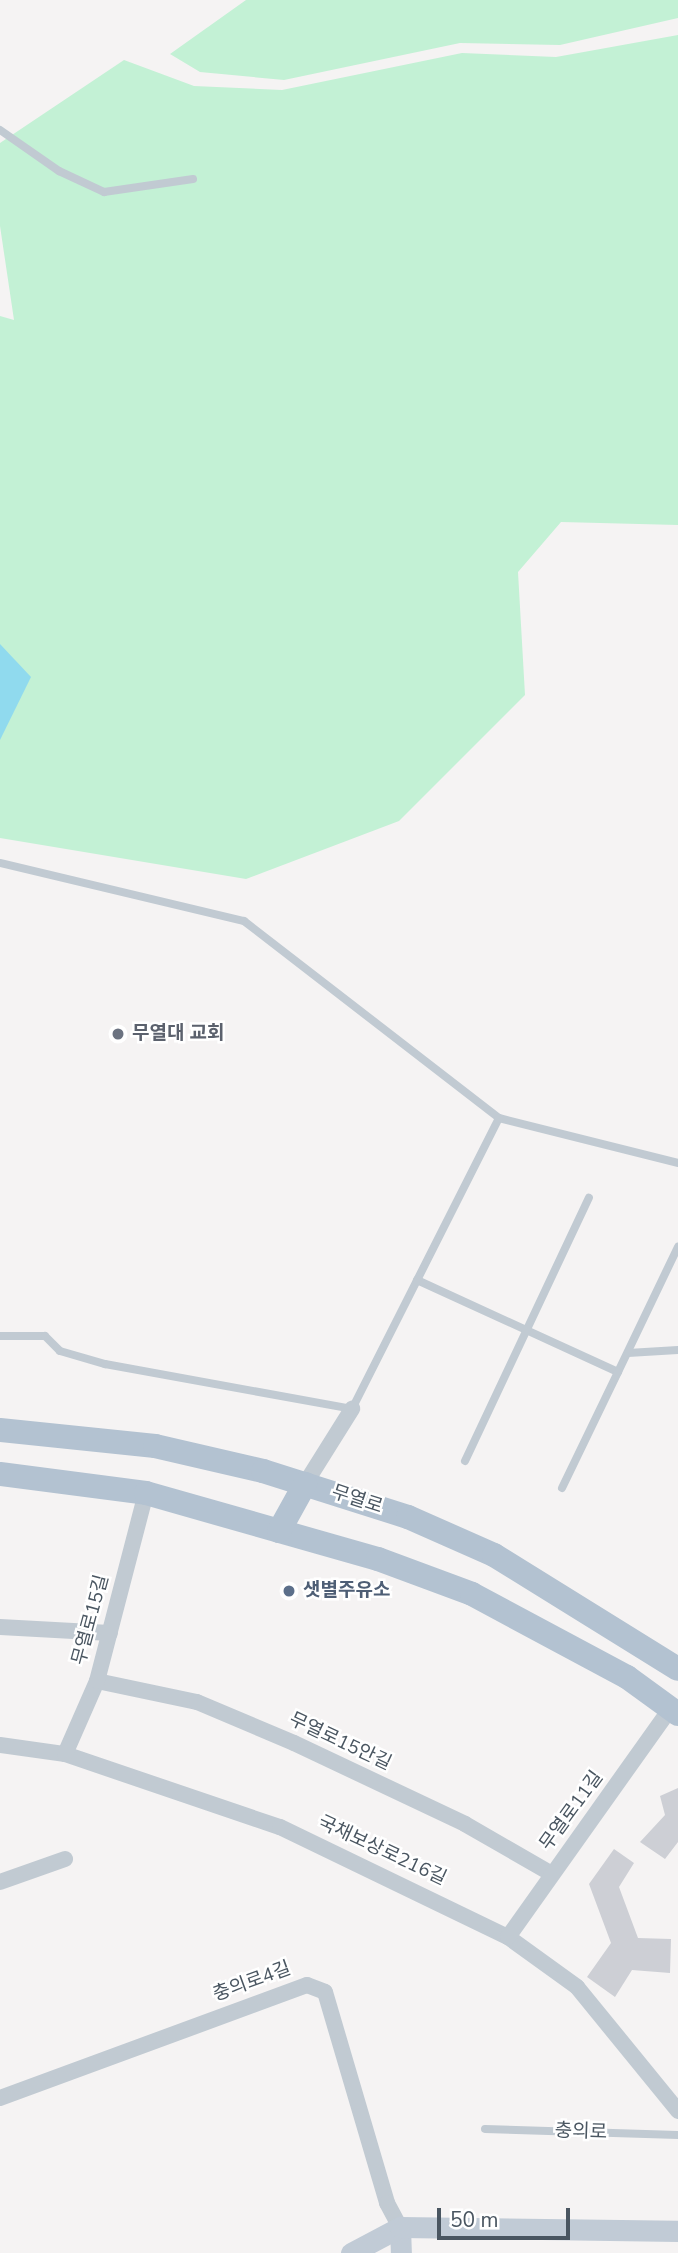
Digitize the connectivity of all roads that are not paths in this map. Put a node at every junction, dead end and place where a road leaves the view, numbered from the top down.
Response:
1 (0, 130) edge
2 (193, 179) dead end
3 (0, 863) edge
4 (499, 1118) junction
5 (678, 1163) edge
6 (589, 1198) dead end
7 (678, 1247) edge
8 (418, 1280) junction
9 (526, 1330) junction
10 (0, 1336) edge
11 (678, 1350) edge
12 (628, 1353) junction
13 (618, 1372) junction
14 (352, 1409) junction
15 (0, 1430) edge
16 (465, 1461) dead end
17 (0, 1474) edge
18 (305, 1484) junction
19 (562, 1488) dead end
20 (146, 1493) junction
21 (279, 1531) junction
22 (0, 1627) edge
23 (110, 1633) junction
24 (678, 1669) edge
25 (97, 1681) junction
26 (674, 1712) edge
27 (0, 1745) edge
28 (65, 1754) junction
29 (65, 1859) dead end
30 (552, 1874) junction
31 (0, 1882) edge
32 (508, 1937) junction
33 (0, 2098) edge
34 (678, 2111) edge
35 (485, 2129) dead end
36 (678, 2135) edge
37 (400, 2227) junction
38 (678, 2231) edge
39 (351, 2253) edge
40 (401, 2253) edge

1 - 2 lane
3 - 4 lane
4 - 5 lane
4 - 8 lane
6 - 9 lane
7 - 12 lane
8 - 9 lane
8 - 14 lane
9 - 13 lane
9 - 16 lane
10 - 14 lane
11 - 12 lane
12 - 13 lane
13 - 19 lane
14 - 18 street
15 - 18 main road, 무열로
17 - 20 main road
18 - 21 main road
18 - 24 main road, 무열로
20 - 21 main road
20 - 23 street, 무열로15길
21 - 26 main road
22 - 23 street
23 - 25 street, 무열로15길
25 - 28 street, 무열로15길
25 - 30 street, 무열로15안길
26 - 30 street, 무열로11길
27 - 28 street, 국채보상로216길
28 - 32 street, 국채보상로216길
29 - 31 street
30 - 32 street, 무열로11길
32 - 34 street, 국채보상로216길
33 - 37 street, 충의로4길
35 - 36 lane, 충의로
37 - 38 street
37 - 39 street
37 - 40 street

